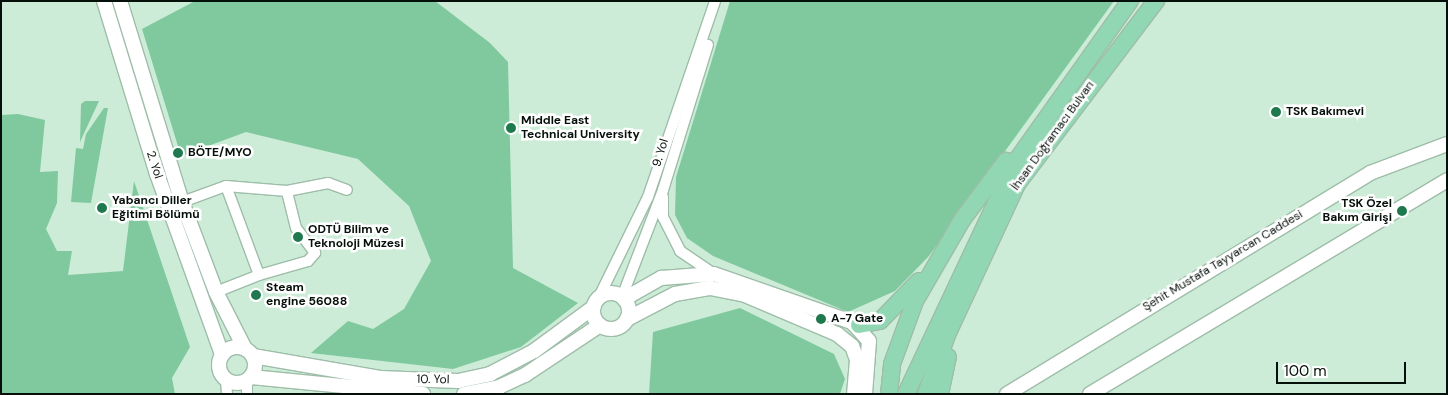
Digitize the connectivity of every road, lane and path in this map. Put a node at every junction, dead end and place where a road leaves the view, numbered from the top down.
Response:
1 (104, 1) edge
2 (120, 1) edge
3 (715, 1) edge
4 (721, 1) edge
5 (1130, 1) edge
6 (1156, 1) edge
7 (1099, 44) junction
8 (1104, 67) junction
9 (1447, 144) edge
10 (1447, 180) edge
11 (226, 186) junction
12 (347, 190) dead end
13 (663, 190) junction
14 (288, 191) junction
15 (182, 202) junction
16 (936, 262) junction
17 (714, 274) junction
18 (259, 275) junction
19 (216, 292) junction
20 (623, 298) junction
21 (596, 304) junction
22 (805, 312) junction
23 (841, 318) junction
24 (627, 320) junction
25 (600, 324) junction
26 (859, 325) junction
27 (837, 334) junction
28 (249, 352) junction
29 (222, 355) junction
30 (248, 384) edge
31 (227, 387) edge
32 (1112, 389) edge
33 (423, 394) edge
34 (464, 394) edge
35 (854, 394) edge
36 (865, 394) edge
37 (889, 394) edge
38 (906, 394) edge
39 (926, 394) edge
40 (940, 394) edge
41 (1007, 394) edge
42 (1090, 394) edge

1 - 29 street, 2. Yol
2 - 15 street, 2. Yol
3 - 21 street, 9. Yol
4 - 13 street, 9. Yol
5 - 7 main road, İhsan Doğramacı Bulvarı
6 - 8 main road, İhsan Doğramacı Bulvarı
7 - 16 main road
7 - 38 main road, İhsan Doğramacı Bulvarı
8 - 39 main road, İhsan Doğramacı Bulvarı
8 - 40 main road
9 - 41 street, Şehit Mustafa Tayyarcan Caddesi
10 - 32 street
11 - 14 street
11 - 15 street
11 - 18 street
12 - 14 street
13 - 17 street, 9. Yol
13 - 20 street, 9. Yol
14 - 18 street
15 - 19 street, 2. Yol
16 - 26 main road
16 - 37 main road
17 - 20 street, 10. Yol
17 - 22 street, 10. Yol
18 - 19 street
19 - 28 street, 2. Yol
20 - 21 street, 10. Yol
20 - 24 street
21 - 25 street
21 - 28 street, 10. Yol
22 - 23 street, 10. Yol
22 - 24 street, 10. Yol
22 - 27 street, 10. Yol
23 - 26 street, 10. Yol
23 - 27 street
24 - 25 street, 10. Yol
25 - 34 street, 10. Yol
26 - 36 street
27 - 35 street, 10. Yol
28 - 29 street
28 - 30 street
29 - 31 street, 2. Yol
30 - 31 street, 2. Yol
30 - 33 street, 10. Yol
32 - 42 street

